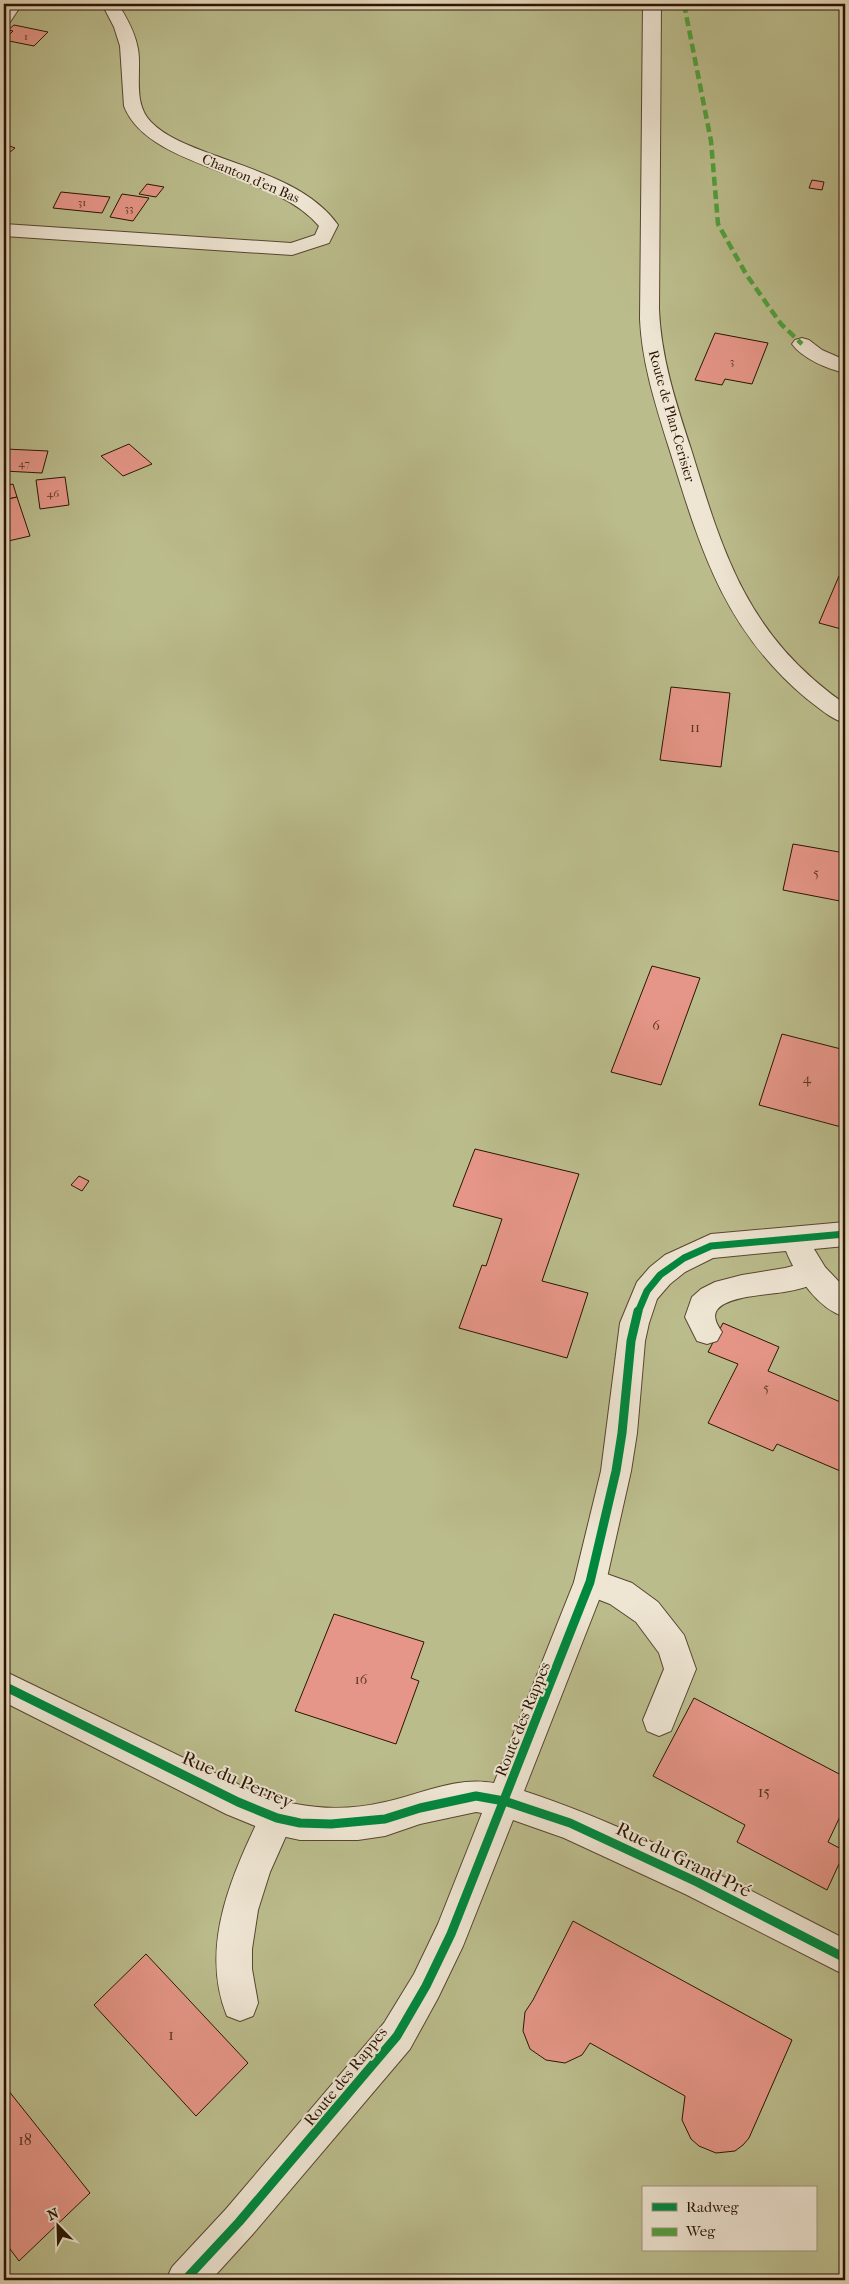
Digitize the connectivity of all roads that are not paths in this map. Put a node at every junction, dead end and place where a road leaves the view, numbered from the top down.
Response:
1 (13, 4) edge
2 (110, 4) edge
3 (652, 4) edge
4 (4, 18) edge
5 (4, 230) edge
6 (802, 344) dead end
7 (845, 367) edge
8 (845, 715) edge
9 (845, 1234) edge
10 (796, 1238) junction
11 (812, 1273) junction
12 (845, 1305) edge
13 (707, 1332) dead end
14 (590, 1582) junction
15 (4, 1686) edge
16 (659, 1720) dead end
17 (504, 1801) junction
18 (277, 1818) junction
19 (845, 1958) edge
20 (240, 2003) dead end
21 (185, 2280) edge

1 - 4 street
2 - 5 street, Chanton d'en Bas
3 - 8 street, Route de Plan-Cerisier
6 - 7 street
9 - 10 street, Route des Rappes
10 - 11 street
10 - 14 street, Route des Rappes
11 - 12 street
11 - 13 street
14 - 16 street
14 - 17 street, Route des Rappes
15 - 18 street, Rue du Perrey
17 - 18 street, Rue du Perrey
17 - 19 street, Rue du Grand Pré
17 - 21 street, Route des Rappes
18 - 20 street

